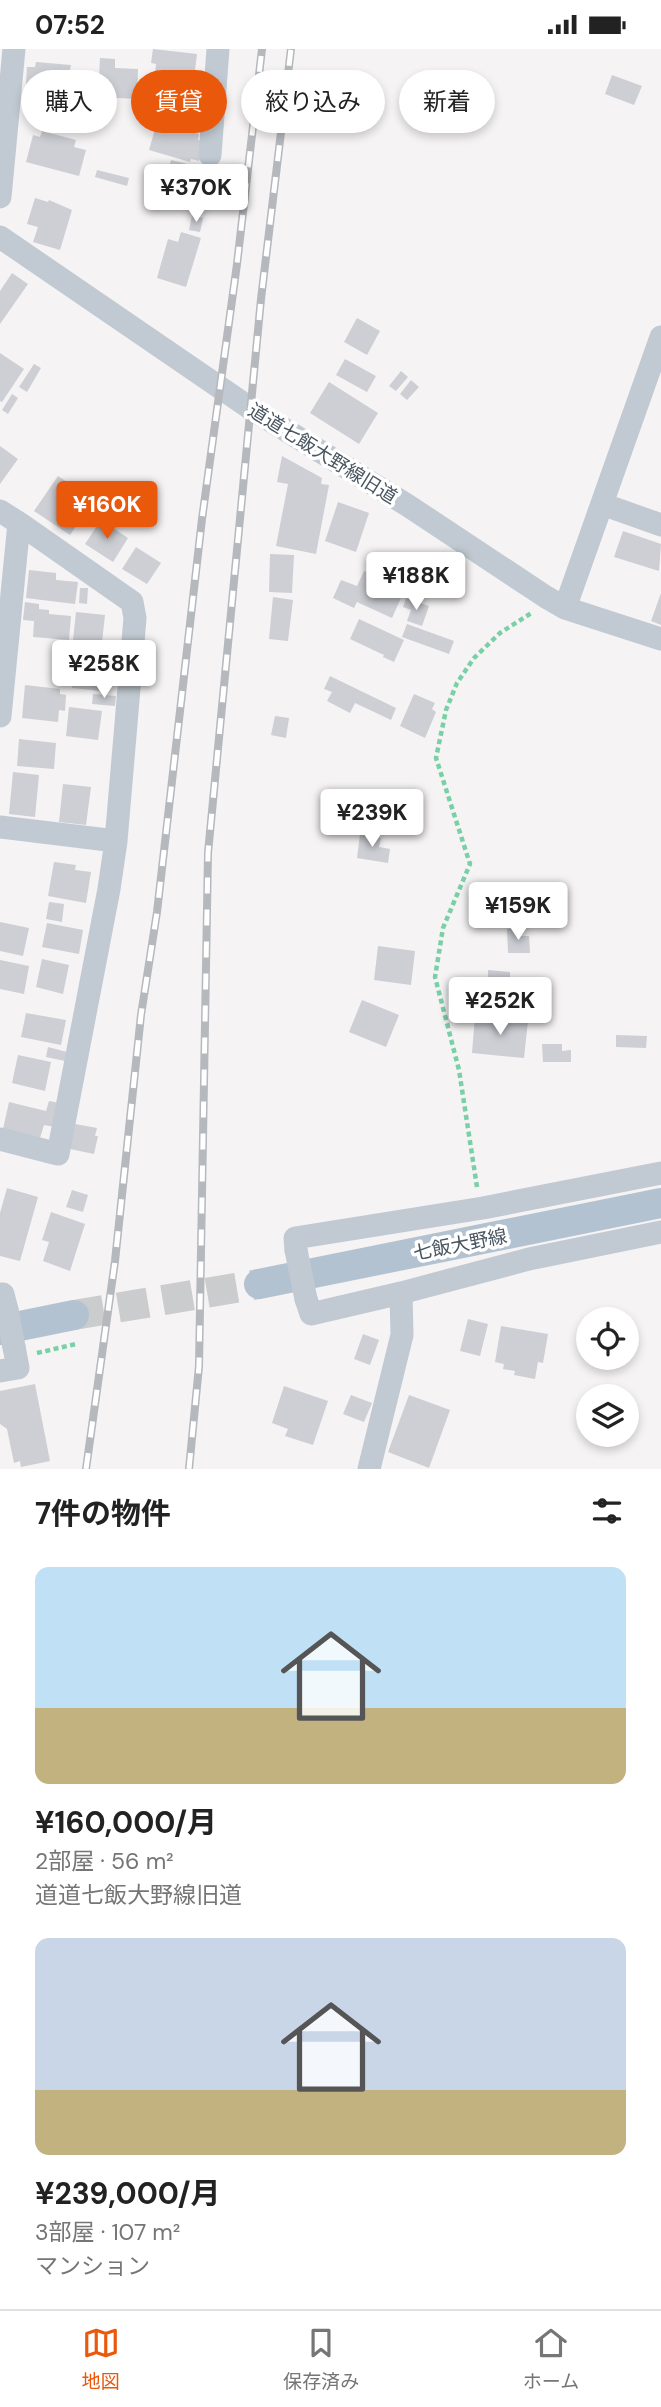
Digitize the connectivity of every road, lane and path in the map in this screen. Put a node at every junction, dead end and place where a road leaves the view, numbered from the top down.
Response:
1 (15, 49) edge
2 (218, 49) edge
3 (210, 155) dead end
4 (0, 197) edge
5 (0, 237) edge
6 (661, 337) edge
7 (602, 504) junction
8 (10, 517) edge
9 (661, 525) edge
10 (555, 603) junction
11 (661, 639) edge
12 (0, 716) edge
13 (0, 827) edge
14 (116, 841) junction
15 (0, 1139) edge
16 (661, 1173) edge
17 (661, 1203) edge
18 (483, 1208) junction
19 (661, 1232) edge
20 (259, 1284) tunnel mouth
21 (401, 1293) junction
22 (76, 1329) joint
23 (6, 1335) edge
24 (369, 1469) edge

1 - 4 street
2 - 3 street
5 - 10 street, 道道七飯大野線旧道
6 - 7 street
7 - 9 street
7 - 10 street
8 - 12 street
8 - 14 street
10 - 11 street, 道道七飯大野線旧道
10 - 18 path
13 - 14 street
14 - 15 street
16 - 18 street
17 - 20 main road, 七飯大野線
18 - 21 street, bridge
19 - 21 street
21 - 24 street
22 - 23 main road
22 - 23 path

